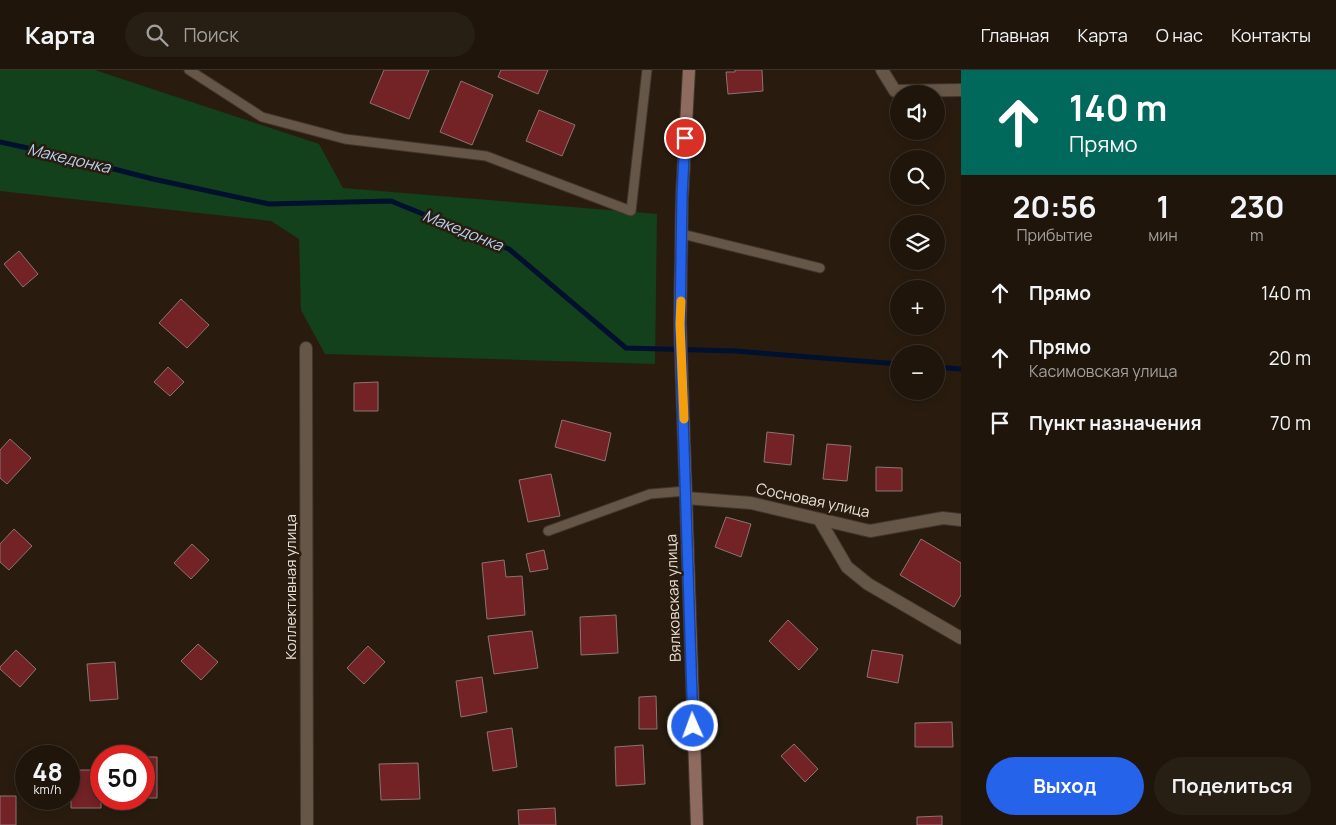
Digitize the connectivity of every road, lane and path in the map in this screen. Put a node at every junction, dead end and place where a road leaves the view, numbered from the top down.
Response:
1 (189, 70) edge
2 (647, 70) edge
3 (689, 70) edge
4 (882, 70) edge
5 (961, 90) edge
6 (682, 234) junction
7 (820, 268) dead end
8 (306, 348) dead end
9 (686, 494) junction
10 (819, 519) junction
11 (961, 520) edge
12 (548, 531) dead end
13 (961, 638) edge
14 (307, 825) edge
15 (697, 825) edge

1 - 2 lane
3 - 6 main road, Вялковская улица
4 - 5 street
6 - 7 lane
6 - 9 main road, Вялковская улица
8 - 14 street, Коллективная улица
9 - 10 street, Сосновая улица
9 - 12 lane
9 - 15 main road, Вялковская улица
10 - 11 street, Сосновая улица
10 - 13 street

